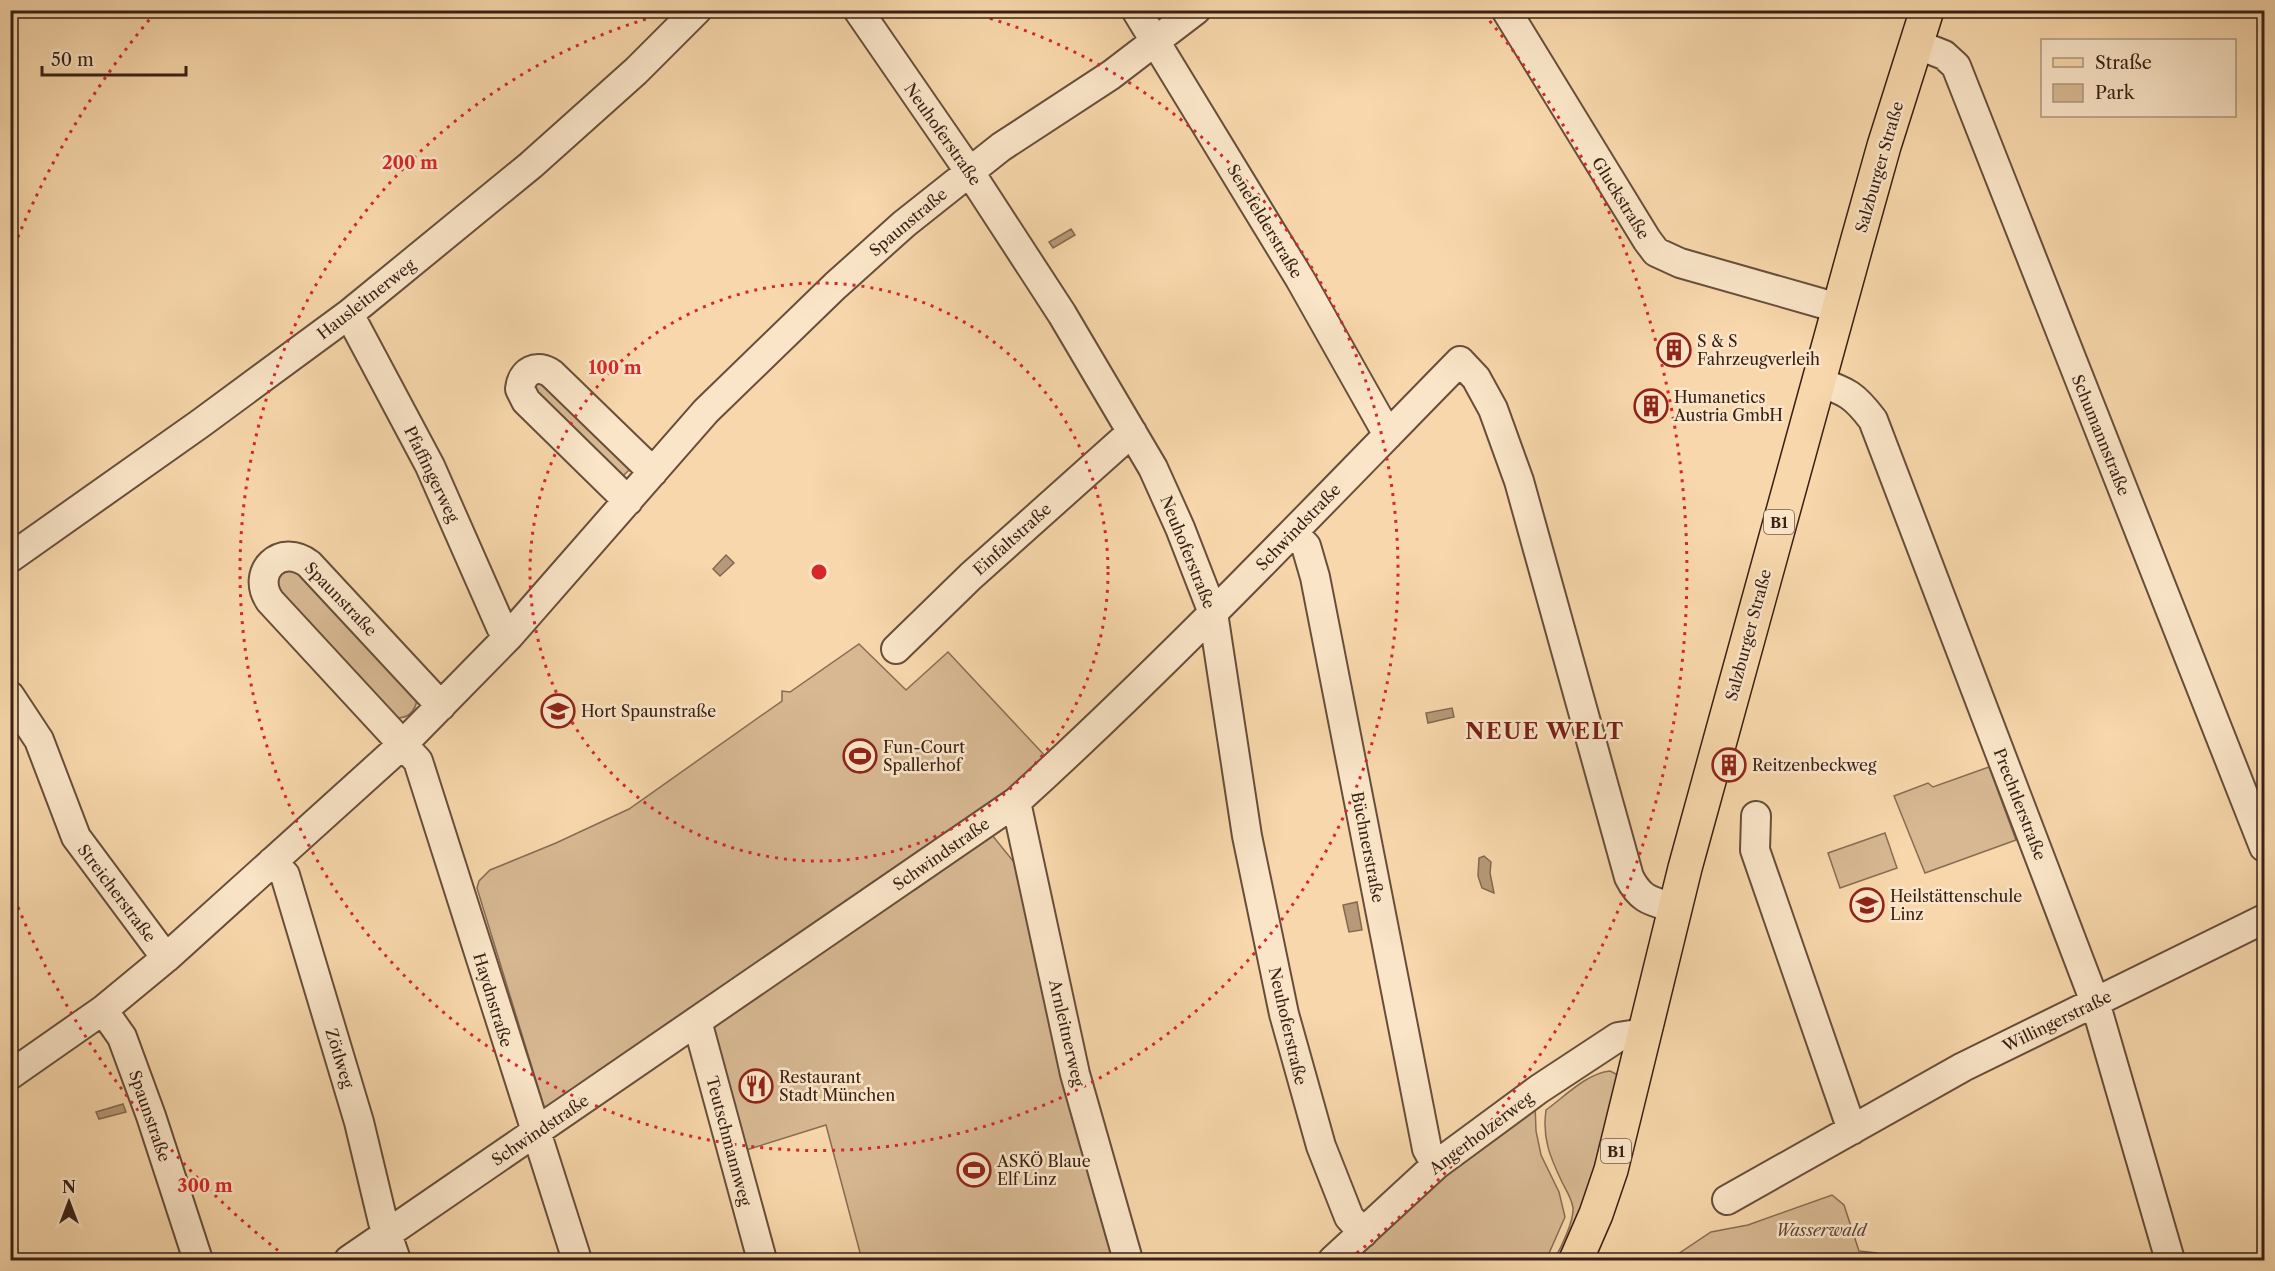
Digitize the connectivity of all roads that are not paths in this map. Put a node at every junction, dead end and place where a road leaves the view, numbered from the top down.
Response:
1 (697, 10) edge
2 (858, 10) edge
3 (1136, 10) edge
4 (1197, 10) edge
5 (1506, 10) edge
6 (1928, 10) edge
7 (1156, 41) junction
8 (1916, 44) junction
9 (969, 171) junction
10 (1838, 308) junction
11 (349, 314) junction
12 (1818, 382) junction
13 (1132, 432) junction
14 (1388, 435) junction
15 (653, 472) junction
16 (628, 501) junction
17 (1293, 533) junction
18 (10, 558) edge
19 (1213, 614) junction
20 (509, 636) junction
21 (896, 650) dead end
22 (10, 696) edge
23 (441, 706) junction
24 (403, 744) junction
25 (1016, 802) junction
26 (1756, 816) dead end
27 (2265, 847) edge
28 (272, 862) junction
29 (1675, 908) junction
30 (2265, 919) edge
31 (166, 958) junction
32 (2095, 1002) junction
33 (103, 1010) junction
34 (697, 1022) junction
35 (1645, 1037) junction
36 (10, 1075) edge
37 (1852, 1130) junction
38 (535, 1133) junction
39 (1437, 1165) junction
40 (1727, 1200) dead end
41 (1363, 1233) junction
42 (392, 1247) edge
43 (198, 1260) edge
44 (349, 1260) edge
45 (577, 1260) edge
46 (762, 1260) edge
47 (1128, 1260) edge
48 (1333, 1260) edge
49 (1576, 1260) edge
50 (2170, 1260) edge

1 - 11 street, Hausleitnerweg
2 - 9 street, Neuhoferstraße
3 - 7 street, Senefelderstraße
4 - 7 street, Spaunstraße
5 - 10 street, Gluckstraße
6 - 8 main road, Salzburger Straße / B1
7 - 9 street, Spaunstraße
7 - 14 street, Senefelderstraße
8 - 10 main road, Salzburger Straße / B1
8 - 27 street, Schumannstraße
9 - 13 street, Neuhoferstraße
9 - 15 street, Spaunstraße
10 - 12 main road, Salzburger Straße / B1
11 - 18 street, Hausleitnerweg
11 - 20 street, Pfaffingerweg
12 - 29 main road, Salzburger Straße / B1
12 - 32 street, Prechtlerstraße
13 - 19 street, Neuhoferstraße
13 - 21 street, Einfaltstraße
14 - 17 street, Schwindstraße
14 - 29 street, Schwindstraße
15 - 16 street, Spaunstraße
15 - 16 street
16 - 20 street, Spaunstraße
17 - 19 street, Schwindstraße
17 - 39 street, Büchnerstraße
19 - 25 street, Schwindstraße
19 - 41 street, Neuhoferstraße
20 - 23 street, Spaunstraße
22 - 31 street, Streicherstraße
23 - 24 street, Spaunstraße
23 - 24 street, Spaunstraße
24 - 28 street, Spaunstraße
24 - 38 street, Haydnstraße
25 - 34 street, Schwindstraße
25 - 47 street, Arnleitnerweg
26 - 37 street
28 - 31 street, Spaunstraße
28 - 42 street, Zötlweg
29 - 35 main road, Salzburger Straße / B1
30 - 32 street, Willingerstraße
31 - 33 street, Spaunstraße
32 - 37 street, Willingerstraße
32 - 50 street, Prechtlerstraße
33 - 36 street, Spaunstraße
33 - 43 street, Spaunstraße
34 - 38 street, Schwindstraße
34 - 46 street, Teutschmannweg
35 - 39 street, Angerholzerweg
35 - 49 main road, Salzburger Straße / B1
37 - 40 street, Willingerstraße
38 - 42 street, Schwindstraße
38 - 45 street, Haydnstraße
39 - 41 street, Angerholzerweg
41 - 48 street, Angerholzerweg
42 - 44 street, Schwindstraße

